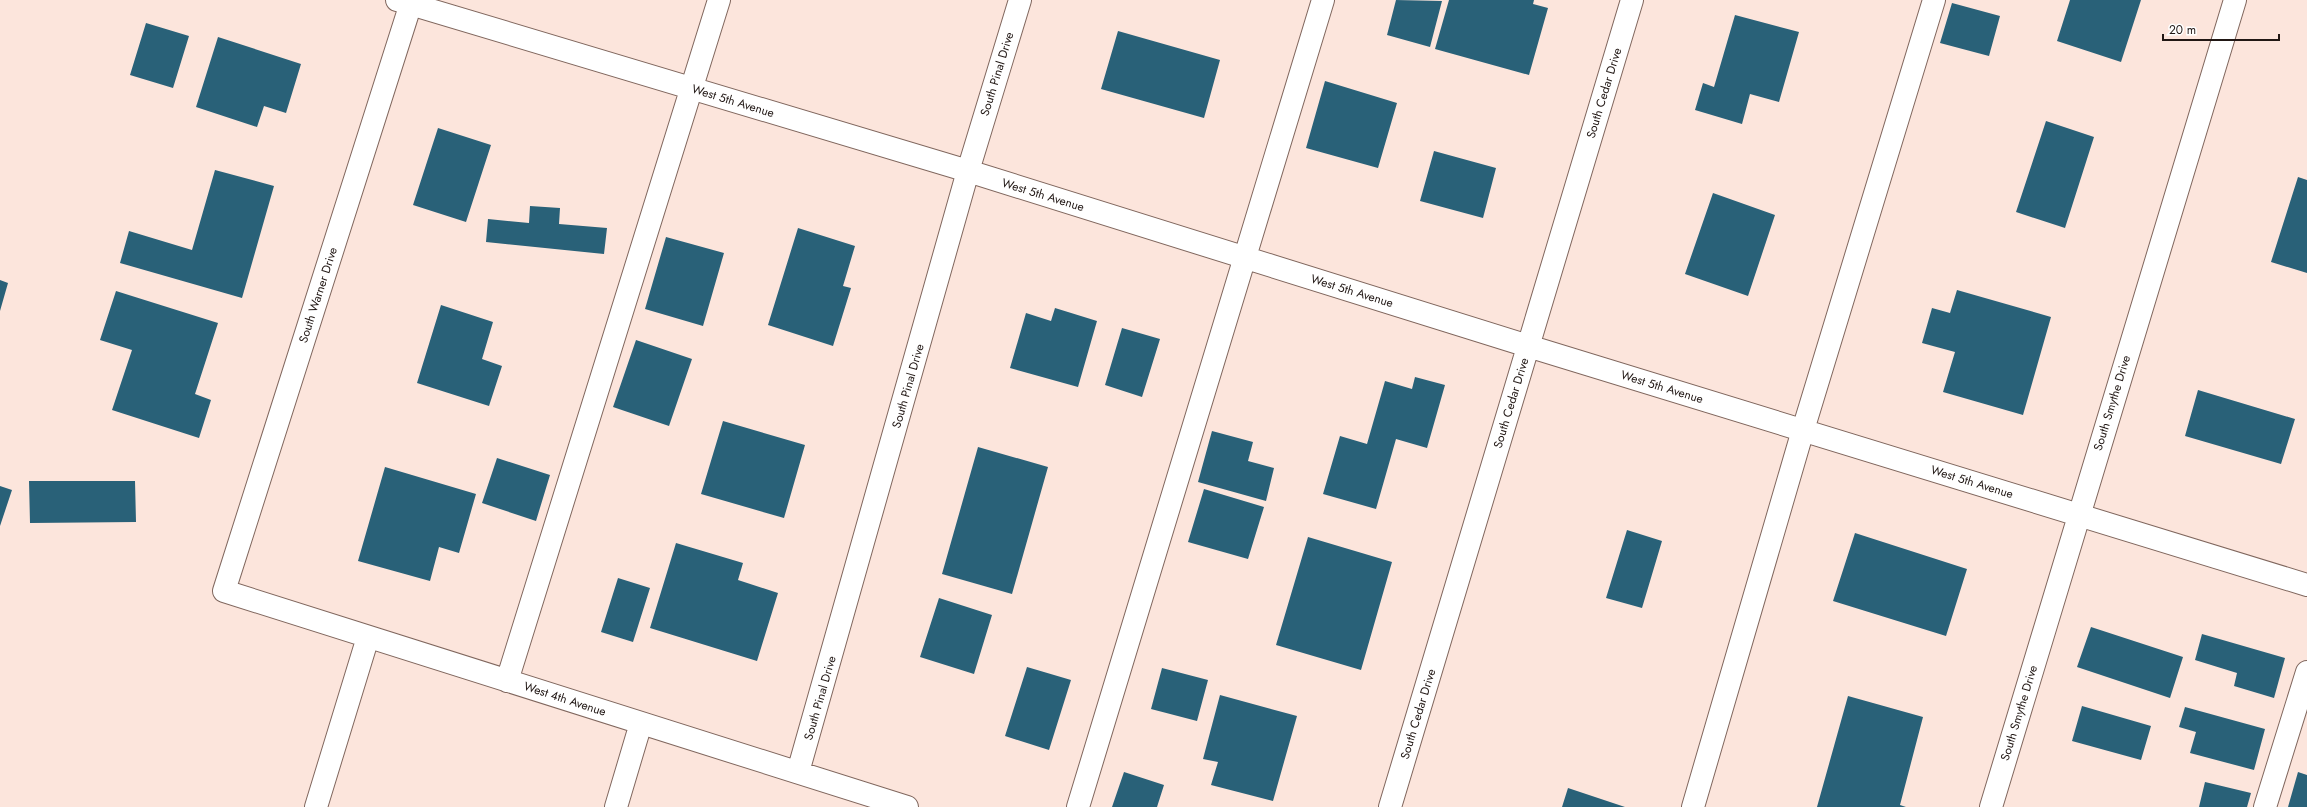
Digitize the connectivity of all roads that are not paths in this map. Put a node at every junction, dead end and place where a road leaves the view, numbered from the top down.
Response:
1 (719, 0) edge
2 (1020, 0) edge
3 (1323, 0) edge
4 (1632, 0) edge
5 (1934, 0) edge
6 (2235, 0) edge
7 (407, 1) edge
8 (692, 88) junction
9 (968, 171) junction
10 (1245, 258) junction
11 (1528, 346) junction
12 (1803, 430) junction
13 (2078, 515) junction
14 (2307, 585) edge
15 (224, 591) joint
16 (368, 637) junction
17 (2307, 672) edge
18 (507, 681) junction
19 (642, 723) junction
20 (798, 772) junction
21 (316, 807) edge
22 (616, 807) edge
23 (907, 807) edge
24 (1078, 807) edge
25 (1390, 807) edge
26 (1693, 807) edge
27 (1991, 807) edge
28 (2265, 807) edge

1 - 8 street
2 - 9 street, South Pinal Drive
3 - 10 street
4 - 11 street, South Cedar Drive
5 - 12 street
6 - 13 street, South Smythe Drive
7 - 8 street, West 5th Avenue
7 - 15 street, South Warner Drive
8 - 9 street, West 5th Avenue
8 - 18 street
9 - 10 street, West 5th Avenue
9 - 20 street, South Pinal Drive
10 - 11 street, West 5th Avenue
10 - 24 street
11 - 12 street, West 5th Avenue
11 - 25 street, South Cedar Drive
12 - 13 street, West 5th Avenue
12 - 26 street
13 - 14 street, West 5th Avenue
13 - 27 street, South Smythe Drive
15 - 16 street, West 4th Avenue
16 - 18 street, West 4th Avenue
16 - 21 street
17 - 28 street
18 - 19 street, West 4th Avenue
19 - 20 street, West 4th Avenue
19 - 22 street
20 - 23 street, West 4th Avenue

